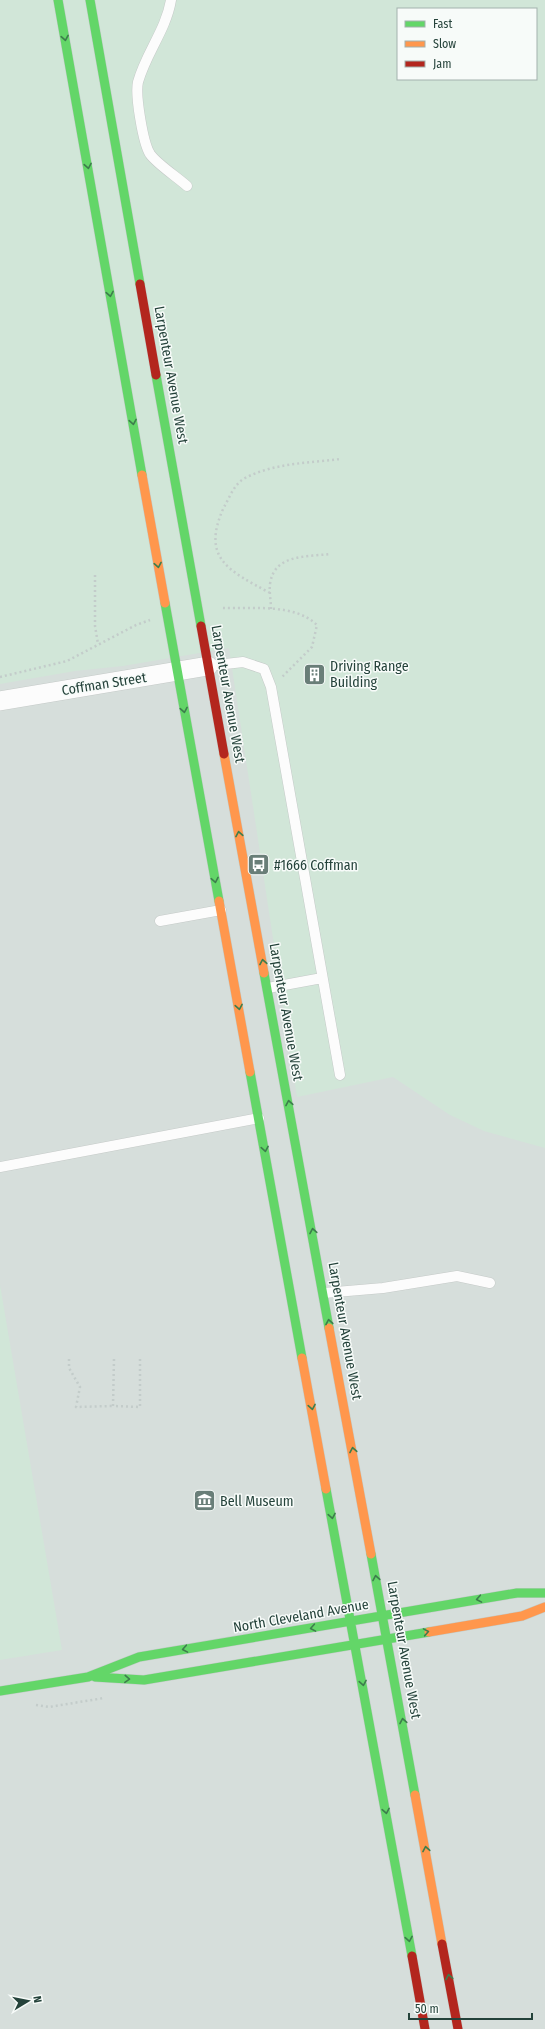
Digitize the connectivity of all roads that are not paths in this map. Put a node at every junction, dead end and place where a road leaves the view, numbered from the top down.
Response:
1 (58, 0) edge
2 (90, 0) edge
3 (171, 0) edge
4 (187, 186) dead end
5 (208, 666) junction
6 (178, 672) junction
7 (0, 701) edge
8 (221, 910) junction
9 (160, 921) dead end
10 (322, 978) junction
11 (268, 988) junction
12 (340, 1075) dead end
13 (259, 1118) junction
14 (0, 1167) edge
15 (320, 1270) junction
16 (307, 1273) dead end
17 (490, 1283) dead end
18 (324, 1292) junction
19 (545, 1593) edge
20 (545, 1606) edge
21 (384, 1616) junction
22 (351, 1621) junction
23 (388, 1639) junction
24 (356, 1644) junction
25 (88, 1677) junction
26 (0, 1691) edge
27 (425, 2029) edge
28 (458, 2029) edge

1 -> 6 main road
2 - 5 main road, Larpenteur Avenue West
3 - 4 lane
5 - 6 street, Coffman Street
5 - 10 lane
11 -> 5 main road, Larpenteur Avenue West
6 - 7 street, Coffman Street
6 -> 8 main road
8 - 9 lane
8 -> 13 main road
10 - 11 lane
10 - 12 lane
15 -> 11 main road, Larpenteur Avenue West
13 - 14 lane
13 -> 22 main road
15 - 16 main road
15 - 18 main road, Larpenteur Avenue West
17 - 18 lane
21 -> 18 main road, Larpenteur Avenue West
19 -> 21 main road, North Cleveland Avenue
23 -> 20 main road, North Cleveland Avenue
21 - 22 main road, North Cleveland Avenue
21 - 23 main road, Larpenteur Avenue West
22 - 24 main road
22 -> 25 main road, North Cleveland Avenue
23 - 24 main road, North Cleveland Avenue
28 -> 23 main road, Larpenteur Avenue West
25 -> 24 main road, North Cleveland Avenue
24 -> 27 main road
25 - 26 main road, North Cleveland Avenue

